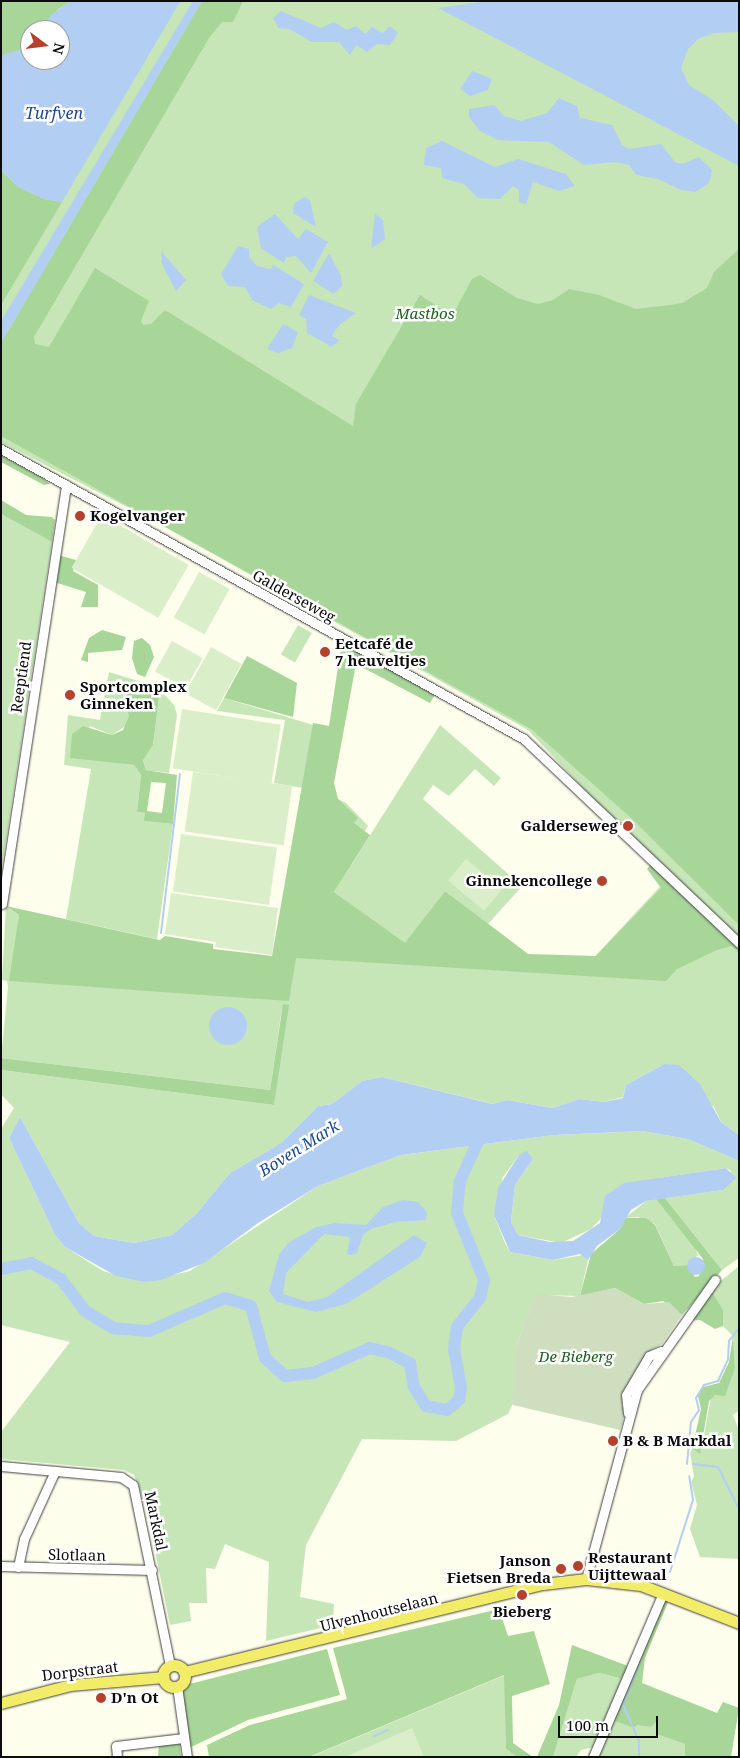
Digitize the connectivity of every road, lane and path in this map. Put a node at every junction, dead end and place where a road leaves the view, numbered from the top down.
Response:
1 (1, 449) edge
2 (66, 485) junction
3 (2, 904) dead end
4 (739, 943) edge
5 (715, 1280) dead end
6 (1, 1466) edge
7 (55, 1471) junction
8 (1, 1566) edge
9 (18, 1567) junction
10 (152, 1570) junction
11 (586, 1579) junction
12 (663, 1593) junction
13 (739, 1623) edge
14 (167, 1672) junction
15 (184, 1672) junction
16 (177, 1686) junction
17 (1, 1703) edge
18 (184, 1738) junction
19 (117, 1757) edge
20 (187, 1757) edge
21 (593, 1757) edge

1 - 2 street, Galderseweg
2 - 3 street, Reeptiend
2 - 4 street, Galderseweg
5 - 11 street
6 - 7 street, Markdal
7 - 9 street
7 - 10 street, Markdal
8 - 9 street, Slotlaan
9 - 10 street, Slotlaan
10 - 14 street, Markdal
11 - 12 main road, Ulvenhoutselaan
11 - 15 main road, Ulvenhoutselaan
12 - 13 main road, Ulvenhoutselaan
12 - 21 street
14 - 15 main road
14 - 16 main road
14 - 17 main road, Dorpstraat
15 - 16 main road
16 - 18 street
18 - 19 street
18 - 20 street

